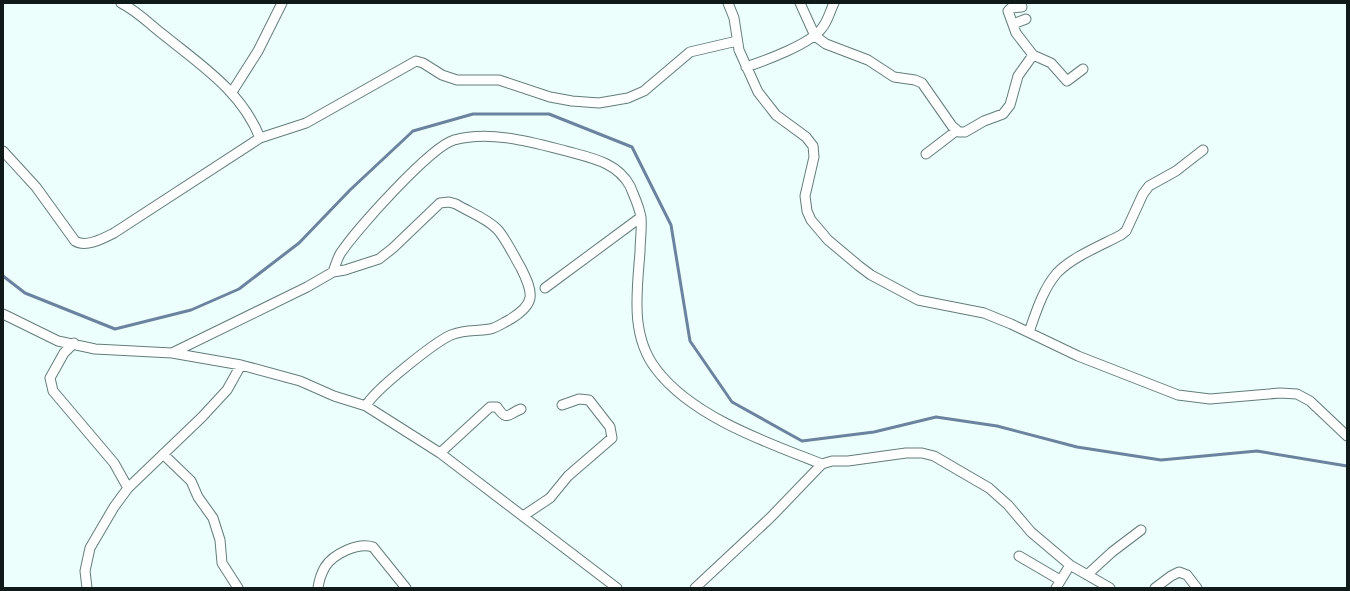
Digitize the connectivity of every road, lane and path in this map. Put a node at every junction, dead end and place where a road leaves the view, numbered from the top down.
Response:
1 (122, 3) edge
2 (273, 3) edge
3 (282, 3) edge
4 (728, 3) edge
5 (800, 3) edge
6 (834, 3) edge
7 (1022, 7) dead end
8 (274, 17) junction
9 (1026, 18) dead end
10 (1013, 24) junction
11 (815, 36) junction
12 (737, 41) junction
13 (1033, 55) junction
14 (746, 67) junction
15 (1083, 69) dead end
16 (232, 92) junction
17 (956, 131) junction
18 (260, 138) junction
19 (1203, 150) dead end
20 (3, 151) edge
21 (926, 154) dead end
22 (641, 217) junction
23 (333, 272) junction
24 (545, 288) dead end
25 (3, 314) edge
26 (1028, 332) junction
27 (74, 344) junction
28 (172, 353) junction
29 (241, 365) junction
30 (562, 405) dead end
31 (366, 406) junction
32 (521, 409) dead end
33 (1347, 436) edge
34 (440, 453) junction
35 (163, 454) junction
36 (822, 464) junction
37 (128, 488) junction
38 (523, 516) junction
39 (1140, 530) dead end
40 (1019, 556) dead end
41 (1070, 565) junction
42 (1087, 575) junction
43 (1058, 584) edge
44 (87, 588) edge
45 (238, 588) edge
46 (318, 588) edge
47 (406, 588) edge
48 (617, 588) edge
49 (695, 588) edge
50 (1110, 588) edge
51 (1155, 588) edge
52 (1197, 588) edge

1 - 16 street
2 - 8 street
3 - 8 street
4 - 12 street
5 - 11 street
6 - 11 street
7 - 10 street
8 - 16 street
9 - 10 street
10 - 13 street
11 - 14 street
11 - 17 street
12 - 14 street
12 - 18 street
13 - 15 street
13 - 17 street
14 - 26 street
16 - 18 street
17 - 21 street
18 - 20 street
19 - 26 street
22 - 23 street
22 - 24 street
22 - 36 street
23 - 28 street
23 - 31 street
25 - 27 street
26 - 33 street
27 - 28 street
27 - 37 street
28 - 29 street
29 - 31 street
29 - 35 street
30 - 38 street
31 - 34 street
32 - 34 street
34 - 38 street
35 - 37 street
35 - 45 street
36 - 41 street
36 - 49 street
37 - 44 street
38 - 48 street
39 - 42 street
40 - 43 street
41 - 42 street
41 - 43 street
42 - 50 street
46 - 47 street
51 - 52 street

